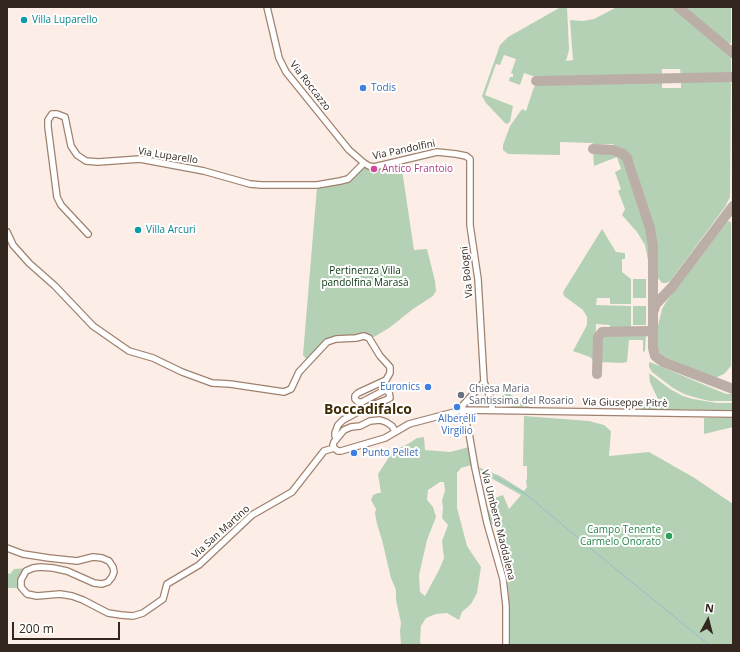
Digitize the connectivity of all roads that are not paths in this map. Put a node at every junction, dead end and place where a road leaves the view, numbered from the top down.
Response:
1 (267, 7) edge
2 (470, 161) joint
3 (364, 163) junction
4 (7, 232) edge
5 (88, 234) dead end
6 (484, 382) junction
7 (462, 410) junction
8 (492, 410) junction
9 (733, 414) edge
10 (395, 431) junction
11 (337, 438) junction
12 (334, 448) junction
13 (7, 548) edge
14 (506, 645) edge

1 - 3 street, Via Roccazzo
2 - 3 street, Via Pandolfini
2 - 6 street, Via Bologni
3 - 5 street, Via Luparello
4 - 11 street
6 - 7 street
6 - 8 street, Via Bologni
7 - 8 street, Via Giuseppe Pitrè
7 - 10 street, Via Giuseppe Pitrè
7 - 14 street, Via Umberto Maddalena
8 - 9 street, Via Giuseppe Pitrè
10 - 11 street
10 - 12 street, Via Giuseppe Pitrè
11 - 12 street
12 - 13 street, Via San Martino

